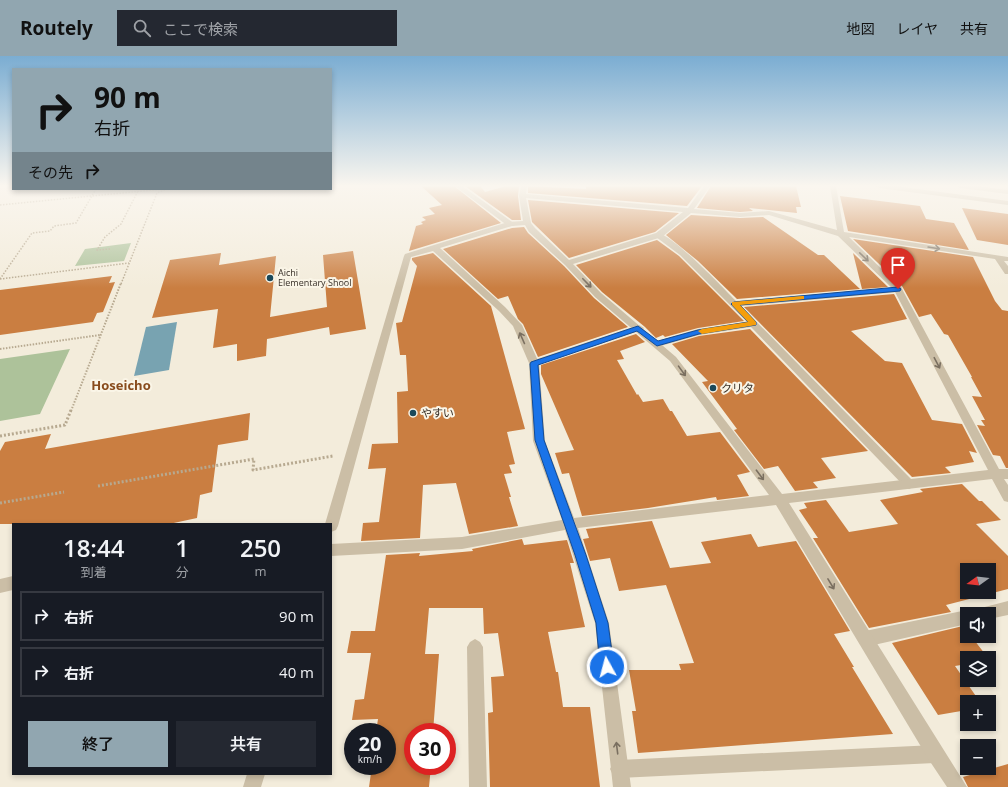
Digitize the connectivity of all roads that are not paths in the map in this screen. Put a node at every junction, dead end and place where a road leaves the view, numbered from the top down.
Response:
1 (506, 220) edge
2 (677, 220) edge
3 (793, 220) edge
4 (839, 220) edge
5 (527, 223) joint
6 (511, 224) junction
7 (841, 234) junction
8 (659, 235) junction
9 (435, 248) junction
10 (997, 257) junction
11 (1008, 259) edge
12 (568, 263) junction
13 (1008, 272) edge
14 (898, 289) junction
15 (734, 304) junction
16 (754, 324) junction
17 (638, 328) junction
18 (657, 344) junction
19 (534, 364) junction
20 (1002, 474) edge
21 (909, 484) junction
22 (1008, 497) edge
23 (778, 498) junction
24 (332, 523) edge
25 (569, 524) junction
26 (332, 550) edge
27 (12, 583) edge
28 (0, 586) edge
29 (1008, 608) edge
30 (996, 611) edge
31 (960, 618) edge
32 (865, 638) junction
33 (474, 647) dead end
34 (935, 754) junction
35 (619, 769) junction
36 (256, 775) edge
37 (252, 787) edge
38 (478, 787) edge
39 (622, 787) edge
40 (958, 787) edge

1 - 6 street
2 - 8 street
3 - 7 street
4 - 7 street
5 - 6 street
5 - 12 street
6 - 9 street
7 -> 10 street
7 -> 14 street
8 - 12 street
8 - 15 street
19 -> 9 street
9 - 24 street
10 - 11 street
10 - 13 street
12 -> 17 street
14 - 15 street
14 -> 20 street
15 - 16 street
16 - 18 street
16 - 21 street
17 - 18 street
17 - 19 street
18 -> 23 street
19 - 25 street
20 - 21 street
20 - 22 street
21 - 23 street
23 - 25 street
23 -> 32 street
25 - 26 street
35 -> 25 street
27 - 28 street
29 - 30 street
31 - 32 street
32 - 34 street
33 - 38 street
34 - 35 street
34 - 40 street
35 - 39 street
36 - 37 street

